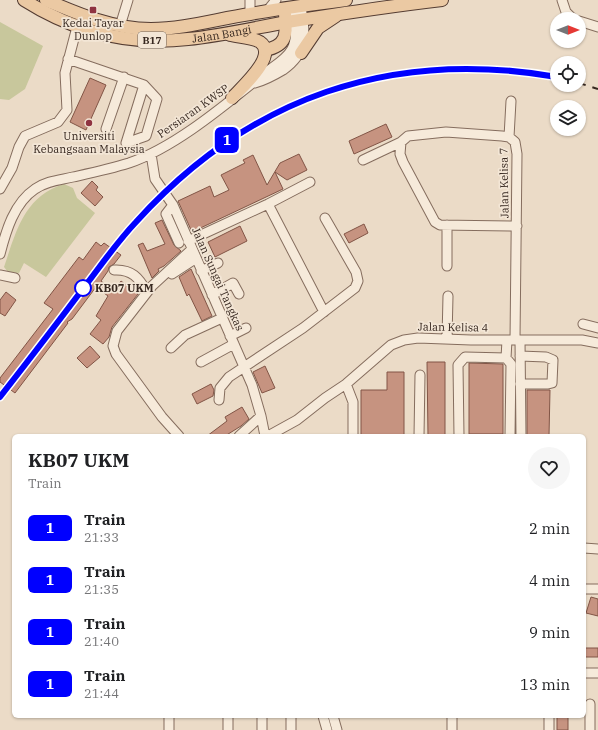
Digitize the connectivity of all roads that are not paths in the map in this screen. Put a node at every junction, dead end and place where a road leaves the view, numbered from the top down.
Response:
1 (24, 0) edge
2 (46, 0) edge
3 (128, 0) edge
4 (250, 0) edge
5 (276, 0) edge
6 (346, 0) edge
7 (442, 0) edge
8 (562, 0) edge
9 (330, 1) edge
10 (293, 7) junction
11 (268, 11) junction
12 (566, 12) edge
13 (250, 13) junction
14 (340, 14) junction
15 (295, 21) junction
16 (586, 24) edge
17 (120, 26) junction
18 (77, 27) junction
19 (598, 27) edge
20 (221, 34) junction
21 (265, 50) junction
22 (301, 53) junction
23 (68, 59) junction
24 (124, 77) junction
25 (254, 84) junction
26 (144, 85) junction
27 (232, 98) junction
28 (511, 101) dead end
29 (106, 129) dead end
30 (509, 137) junction
31 (401, 142) junction
32 (151, 154) junction
33 (362, 160) dead end
34 (310, 182) dead end
35 (0, 189) edge
36 (268, 204) junction
37 (325, 218) dead end
38 (447, 225) junction
39 (517, 226) junction
40 (186, 245) junction
41 (0, 254) edge
42 (195, 259) junction
43 (218, 263) dead end
44 (447, 266) dead end
45 (114, 270) dead end
46 (201, 271) junction
47 (172, 274) dead end
48 (0, 275) edge
49 (15, 278) dead end
50 (147, 292) junction
51 (239, 294) dead end
52 (212, 295) junction
53 (448, 296) dead end
54 (324, 312) junction
55 (222, 318) junction
56 (583, 324) dead end
57 (246, 328) dead end
58 (598, 328) edge
59 (447, 339) junction
60 (232, 340) junction
61 (514, 340) junction
62 (597, 340) edge
63 (170, 348) dead end
64 (520, 356) junction
65 (506, 358) junction
66 (201, 362) dead end
67 (244, 368) junction
68 (420, 374) dead end
69 (346, 384) junction
70 (520, 384) junction
71 (219, 400) dead end
72 (262, 418) junction
73 (177, 434) edge
74 (242, 434) edge
75 (266, 434) edge
76 (270, 434) edge
77 (353, 434) edge
78 (419, 434) edge
79 (459, 434) edge
80 (510, 434) edge
81 (521, 434) edge
82 (586, 548) edge
83 (598, 549) edge
84 (586, 589) edge
85 (598, 589) edge
86 (586, 673) edge
87 (598, 673) edge
88 (590, 704) dead end
89 (169, 718) edge
90 (228, 718) edge
91 (262, 718) edge
92 (291, 718) edge
93 (324, 718) edge
94 (334, 718) edge
95 (452, 718) edge
96 (549, 718) edge
97 (169, 730) edge
98 (228, 730) edge
99 (262, 730) edge
100 (291, 730) edge
101 (327, 730) edge
102 (337, 730) edge
103 (452, 730) edge
104 (549, 730) edge
105 (590, 730) edge

1 - 18 main road, Jalan Bangi / B17
2 - 17 main road, Jalan Bangi / B17
3 - 17 street
4 - 13 street
5 - 11 street
6 - 9 main road, Jalan Bangi / B17
7 - 14 main road, Jalan Bangi / B17
8 - 12 street
9 - 10 main road, Jalan Bangi / B17
10 - 11 main road, Jalan Bangi / B17
10 - 15 main road
10 - 15 street, Persiaran KWSP
11 - 13 main road, Jalan Bangi / B17
13 - 17 main road, Jalan Bangi / B17
14 - 15 main road, Jalan Bangi / B17
14 - 22 main road
15 - 20 main road, Jalan Bangi / B17
15 - 21 main road
15 - 22 street, Persiaran KWSP
15 - 25 street, Persiaran KWSP
16 - 19 street
18 - 20 main road, Jalan Bangi / B17
18 - 23 street
20 - 21 main road
21 - 27 main road
22 - 25 street, Persiaran KWSP
23 - 24 street
23 - 35 street
24 - 26 street
24 - 29 street
25 - 27 street, Persiaran KWSP
26 - 26 street
27 - 32 street, Persiaran KWSP
28 - 30 street
30 - 31 street, Jalan Kelisa 7
30 - 39 street, Jalan Kelisa 7
31 - 33 street
31 - 38 street, Jalan Kelisa 7
32 - 40 street, Jalan Sungai Tangkas
32 - 41 street, Persiaran KWSP
34 - 36 street
36 - 40 street
36 - 54 street
37 - 54 street
38 - 39 street, Jalan Kelisa 7
38 - 44 street
39 - 61 street, Jalan Kelisa 7
40 - 42 street, Jalan Sungai Tangkas
40 - 50 street
42 - 46 street, Jalan Sungai Tangkas
42 - 47 street
43 - 46 street
45 - 50 street
46 - 52 street, Jalan Sungai Tangkas
48 - 49 street
50 - 73 street
51 - 52 street
52 - 55 street, Jalan Sungai Tangkas
53 - 59 street
54 - 67 street
55 - 60 street, Jalan Sungai Tangkas
55 - 63 street
56 - 58 street
57 - 60 street
59 - 61 street, Jalan Kelisa 4
59 - 69 street, Jalan Kelisa 4
60 - 66 street
60 - 67 street, Jalan Sungai Tangkas
61 - 62 street, Jalan Kelisa 4
61 - 64 street
61 - 65 street
64 - 70 street
64 - 70 street
65 - 79 street
65 - 80 street
67 - 71 street
67 - 72 street, Jalan Sungai Tangkas
68 - 78 street
69 - 76 street, Jalan Kelisa 4
69 - 77 street
70 - 81 street
72 - 74 street
72 - 75 street, Jalan Sungai Tangkas
82 - 83 street
84 - 85 street
86 - 87 street
88 - 105 street
89 - 97 street
90 - 98 street
91 - 99 street
92 - 100 street
93 - 101 street
94 - 102 street
95 - 103 street
96 - 104 street

